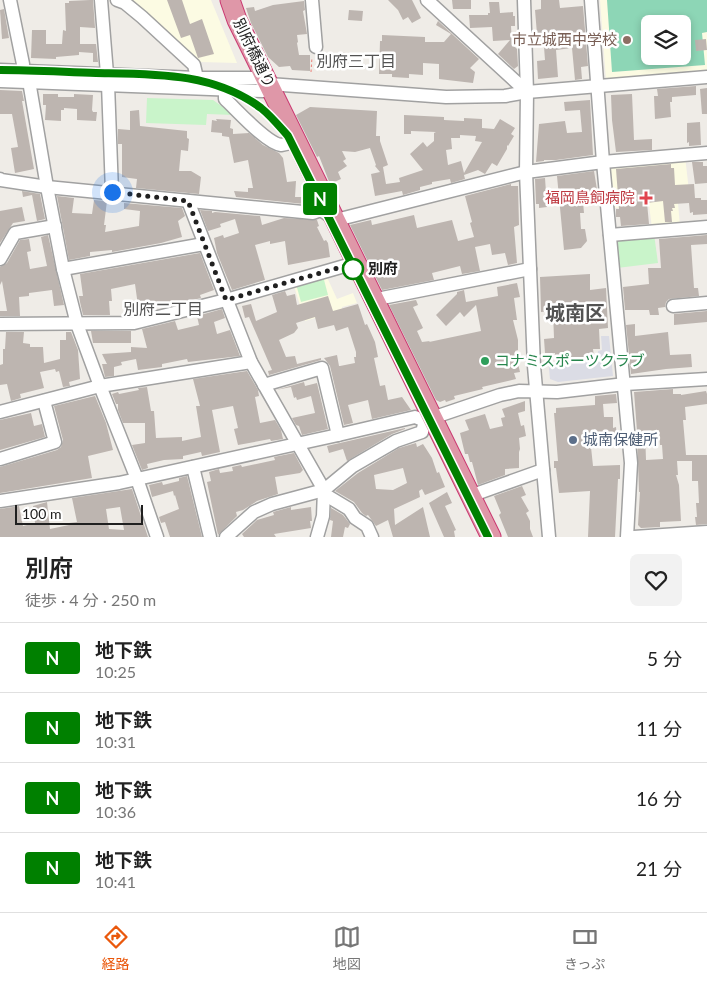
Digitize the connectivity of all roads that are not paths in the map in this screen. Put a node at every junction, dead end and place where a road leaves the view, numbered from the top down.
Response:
1 (10, 0) edge
2 (101, 0) edge
3 (117, 0) edge
4 (223, 0) edge
5 (230, 0) edge
6 (312, 0) edge
7 (427, 0) edge
8 (524, 0) edge
9 (591, 0) edge
10 (313, 51) road end
11 (0, 70) edge
12 (26, 76) junction
13 (707, 77) edge
14 (197, 78) junction
15 (108, 79) junction
16 (0, 81) edge
17 (263, 84) junction
18 (598, 86) junction
19 (225, 89) junction
20 (527, 92) junction
21 (289, 144) junction
22 (707, 153) edge
23 (603, 162) junction
24 (526, 172) junction
25 (0, 179) edge
26 (47, 186) junction
27 (112, 192) junction
28 (188, 201) junction
29 (329, 215) junction
30 (55, 226) junction
31 (707, 227) edge
32 (610, 235) junction
33 (204, 244) junction
34 (0, 259) edge
35 (348, 265) junction
36 (63, 269) junction
37 (530, 269) junction
38 (226, 300) junction
39 (376, 303) junction
40 (707, 303) edge
41 (673, 306) dead end
42 (0, 324) edge
43 (78, 324) junction
44 (251, 362) junction
45 (707, 379) edge
46 (624, 384) junction
47 (264, 385) junction
48 (100, 386) junction
49 (536, 392) junction
50 (44, 400) junction
51 (0, 412) edge
52 (428, 420) junction
53 (338, 436) junction
54 (298, 443) junction
55 (0, 459) edge
56 (193, 467) junction
57 (543, 470) junction
58 (137, 479) junction
59 (324, 492) junction
60 (470, 496) junction
61 (0, 501) edge
62 (707, 532) edge
63 (157, 537) edge
64 (210, 537) edge
65 (226, 537) edge
66 (317, 537) edge
67 (372, 537) edge
68 (480, 537) edge
69 (491, 537) edge
70 (499, 537) edge
71 (549, 537) edge
72 (627, 537) edge
73 (634, 537) edge

1 - 12 street
2 - 15 street
3 - 14 street
4 - 17 highway, 別府橋通り
5 - 17 highway, 別府橋通り
6 - 10 street
7 - 20 street
8 - 20 street
9 - 18 street
11 - 12 street
12 - 15 street
12 - 16 street
12 - 26 street
13 - 18 street
14 - 15 street
14 - 17 street
15 - 19 street
15 - 27 street
17 - 19 street
17 - 20 street
17 - 21 highway, 別府橋通り
17 - 29 highway, 別府橋通り
18 - 20 street
18 - 23 street
19 - 21 street
20 - 24 street
21 - 29 highway, 別府橋通り
22 - 23 street
23 - 24 street
23 - 32 street
24 - 29 street
24 - 37 street
25 - 26 street
26 - 27 street
26 - 30 street
27 - 28 street
28 - 29 street
28 - 33 street
29 - 35 highway, 別府橋通り
29 - 39 highway, 別府橋通り
30 - 34 street
30 - 36 street
31 - 32 street
32 - 46 street
33 - 36 street
33 - 38 street
35 - 38 street
35 - 52 highway, 別府橋通り
36 - 43 street
37 - 39 street
37 - 49 street
38 - 43 street
38 - 44 street
39 - 52 highway, 別府橋通り
40 - 41 street
42 - 43 street
43 - 48 street
44 - 47 street
44 - 48 street
45 - 46 street
46 - 49 street
46 - 72 street
47 - 53 street
47 - 54 street
48 - 50 street
48 - 58 street
49 - 52 street
49 - 57 street
50 - 51 street
50 - 55 street
52 - 53 street
52 - 59 street
52 - 60 highway, 別府橋通り
52 - 68 highway, 別府橋通り
53 - 54 street
54 - 56 street
54 - 59 street
56 - 58 street
56 - 64 street
57 - 60 street
57 - 71 street
58 - 61 street
58 - 63 street
59 - 65 street
59 - 66 street
59 - 67 street
60 - 69 highway, 別府橋通り
60 - 70 highway
62 - 73 street

